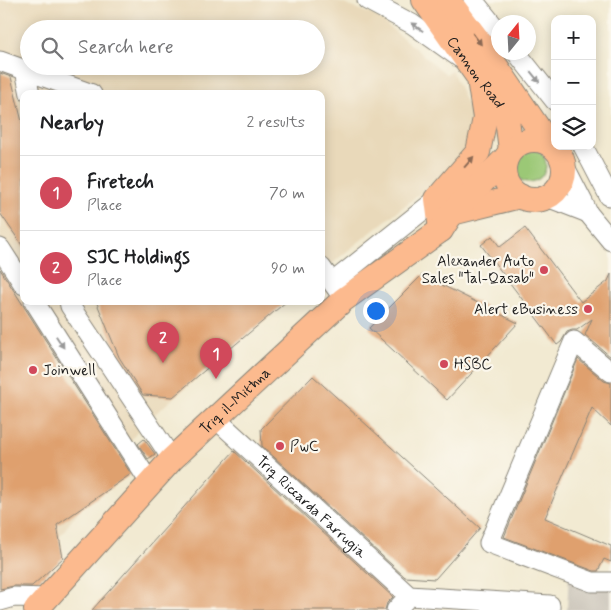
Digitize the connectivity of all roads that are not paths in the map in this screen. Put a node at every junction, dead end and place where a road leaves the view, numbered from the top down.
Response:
1 (367, 0) edge
2 (424, 0) edge
3 (448, 0) edge
4 (473, 0) edge
5 (491, 22) edge
6 (522, 60) edge
7 (0, 61) edge
8 (20, 68) edge
9 (475, 72) junction
10 (26, 75) edge
11 (39, 75) edge
12 (29, 90) edge
13 (81, 90) edge
14 (551, 96) edge
15 (548, 144) junction
16 (585, 150) edge
17 (508, 154) junction
18 (563, 163) junction
19 (610, 195) edge
20 (520, 196) junction
21 (547, 197) junction
22 (443, 214) junction
23 (588, 214) junction
24 (611, 241) edge
25 (0, 248) edge
26 (325, 273) edge
27 (20, 279) edge
28 (338, 291) junction
29 (325, 304) edge
30 (37, 305) edge
31 (70, 305) edge
32 (324, 305) edge
33 (611, 372) edge
34 (215, 418) junction
35 (172, 459) junction
36 (150, 483) junction
37 (611, 582) edge
38 (0, 601) edge
39 (402, 603) edge
40 (41, 604) edge
41 (550, 610) edge

9 -> 1 street
2 - 9 main road, Cannon Road
3 -> 15 main road, Cannon Road
4 - 5 street
6 -> 14 street
7 - 8 street
9 - 17 main road, Cannon Road
22 -> 9 main road
10 - 12 street
11 - 13 street
15 - 17 main road
15 - 18 main road
16 - 19 street
17 - 20 main road
17 - 22 main road, Triq il-Mitħna
18 - 21 main road
18 - 23 street
19 - 23 street
20 - 21 main road
20 - 22 main road, Triq il-Mitħna
21 - 23 street
22 - 28 main road, Triq il-Mitħna
22 - 28 street
23 - 24 street
25 - 27 street
26 - 28 street
28 - 29 main road, Triq il-Mitħna
30 -> 36 street
31 - 35 street
32 - 34 main road, Triq il-Mitħna
33 - 37 street
34 - 35 main road, Triq il-Mitħna
34 - 39 street, Triq Riccarda Farrugia
35 - 36 main road, Triq il-Mitħna
36 - 40 main road, Triq il-Mitħna
38 - 40 street
39 - 41 street, Triq Riccarda Farrugia

